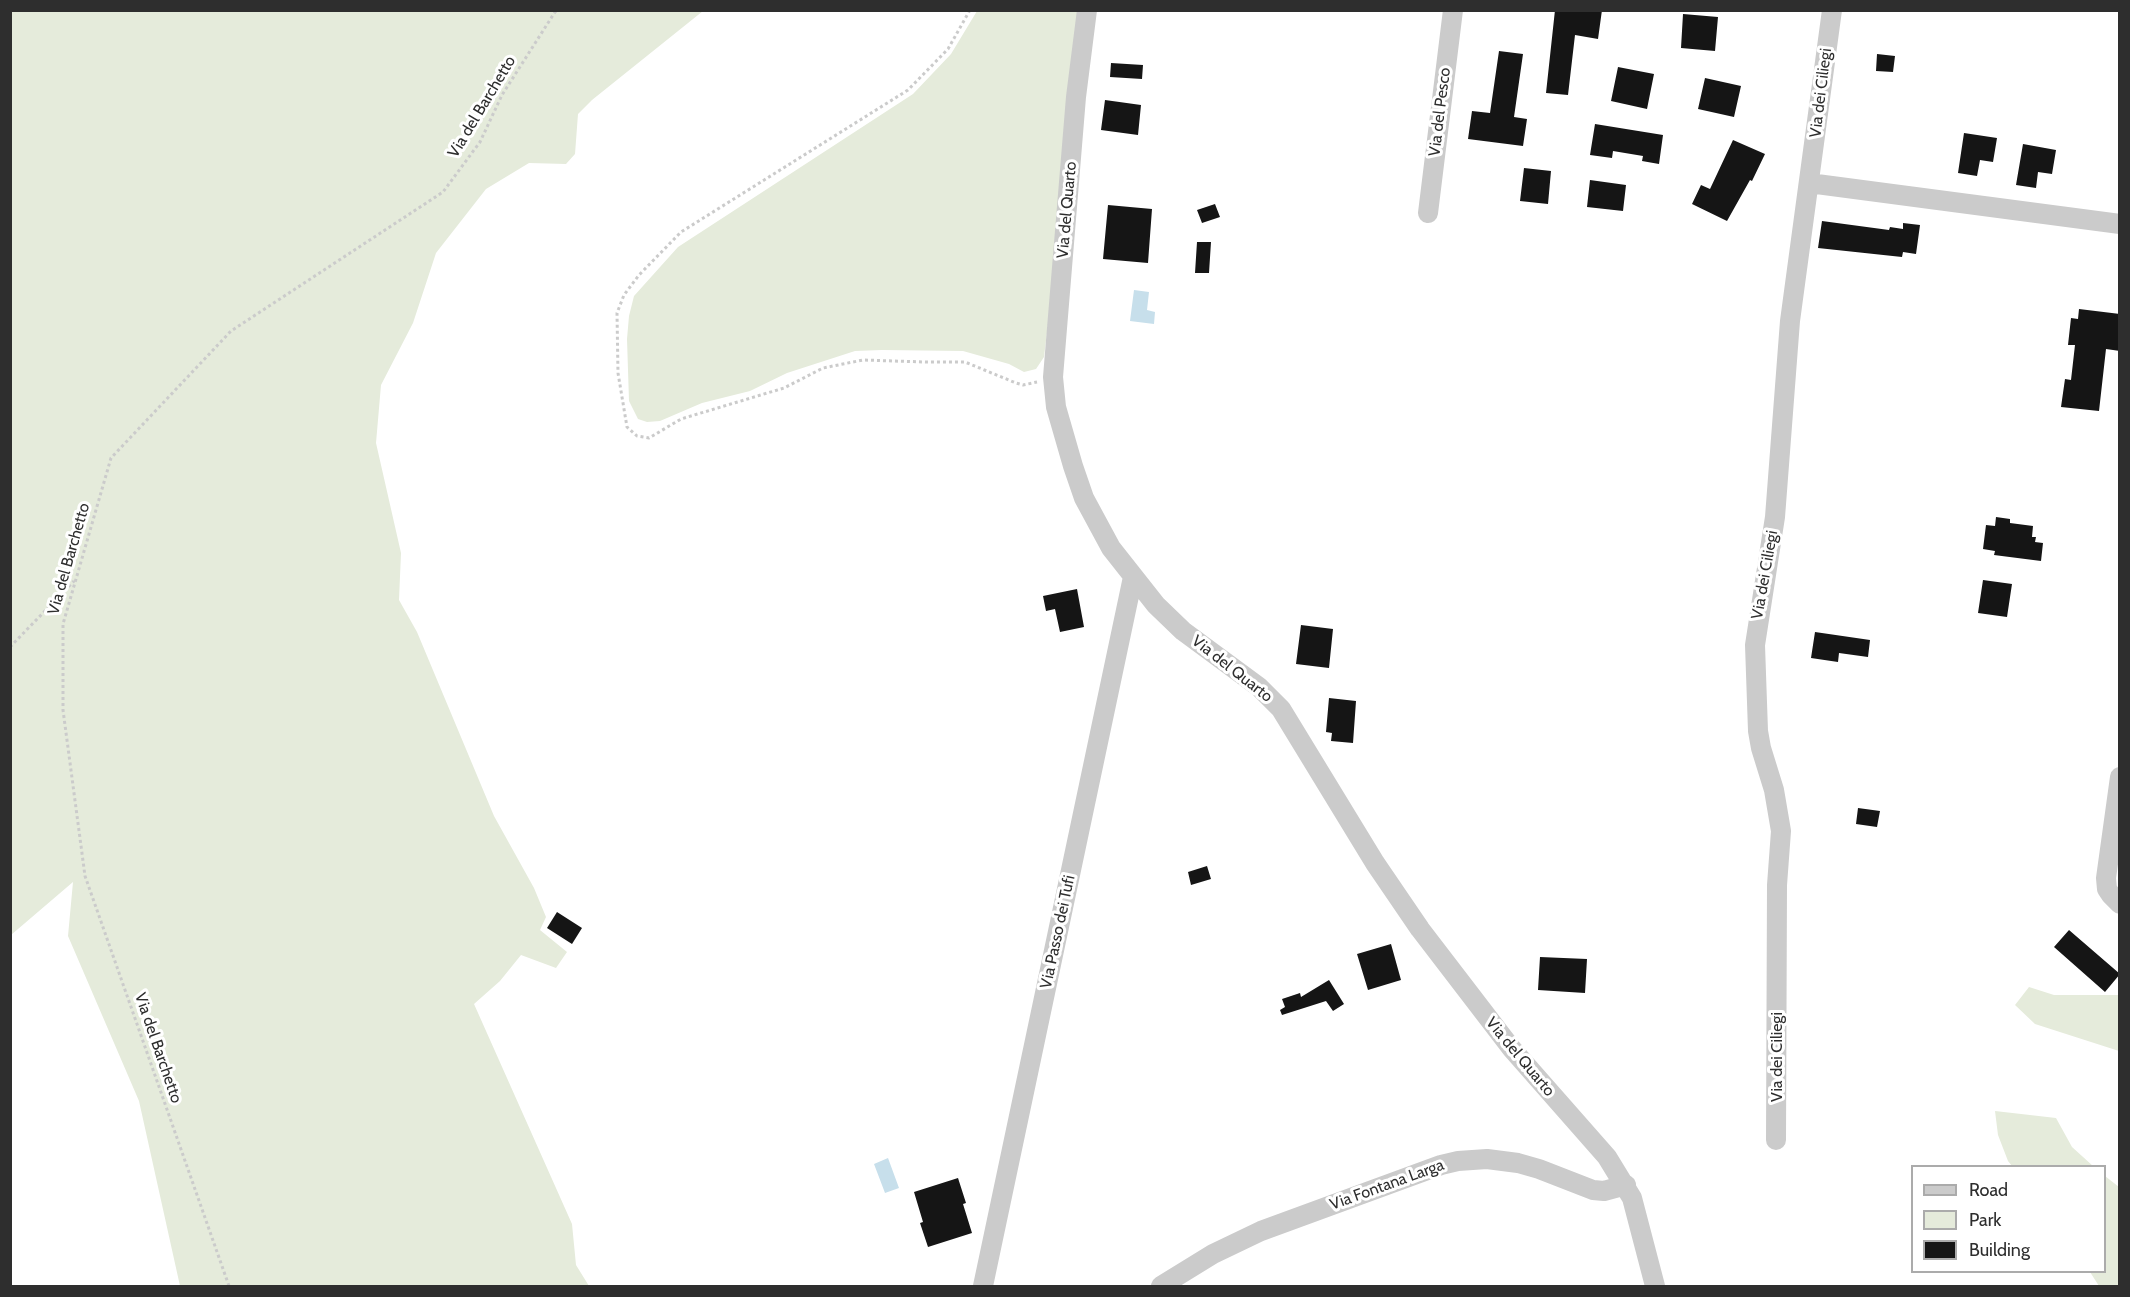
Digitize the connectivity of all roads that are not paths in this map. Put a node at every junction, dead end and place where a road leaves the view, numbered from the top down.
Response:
1 (1088, 10) edge
2 (1453, 10) edge
3 (1832, 10) edge
4 (1809, 183) junction
5 (1428, 213) dead end
6 (2120, 224) edge
7 (1133, 577) junction
8 (2120, 777) edge
9 (2120, 904) edge
10 (1776, 1140) dead end
11 (1626, 1185) junction
12 (983, 1287) edge
13 (1161, 1287) edge
14 (1655, 1287) edge

1 - 7 street, Via del Quarto
2 - 5 street, Via del Pesco
3 - 4 street, Via dei Ciliegi
4 - 6 street
4 - 10 street, Via dei Ciliegi
7 - 11 street, Via del Quarto
7 - 12 street, Via Passo dei Tufi
8 - 9 street
11 - 13 street, Via Fontana Larga
11 - 14 street, Via del Quarto

